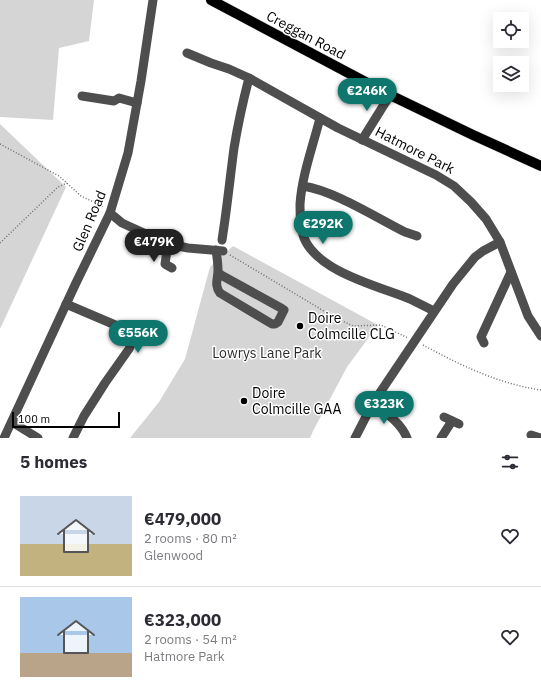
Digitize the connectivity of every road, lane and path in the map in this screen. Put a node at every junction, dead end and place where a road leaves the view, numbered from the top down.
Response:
1 (152, 0) edge
2 (211, 0) edge
3 (186, 53) dead end
4 (249, 78) junction
5 (390, 95) junction
6 (82, 96) dead end
7 (137, 102) junction
8 (320, 118) junction
9 (362, 140) junction
10 (0, 144) edge
11 (541, 166) edge
12 (67, 183) junction
13 (303, 186) junction
14 (111, 212) junction
15 (417, 236) dead end
16 (222, 240) dead end
17 (500, 242) junction
18 (0, 243) edge
19 (168, 244) junction
20 (219, 253) junction
21 (165, 265) dead end
22 (218, 272) junction
23 (511, 272) junction
24 (66, 304) junction
25 (434, 311) junction
26 (541, 336) edge
27 (416, 341) junction
28 (484, 343) dead end
29 (541, 390) edge
30 (373, 403) junction
31 (452, 421) dead end
32 (12, 422) junction
33 (4, 438) edge
34 (38, 438) edge
35 (73, 438) edge
36 (355, 438) edge
37 (407, 438) edge
38 (441, 438) edge

1 - 7 street, Glen Road
2 - 5 main road, Creggan Road
3 - 4 street, Hatmore Park
4 - 8 street, Hatmore Park
4 - 16 street
5 - 9 street, Hatmore Park
5 - 11 main road, Creggan Road
6 - 7 street
7 - 14 street, Glen Road
8 - 9 street, Hatmore Park
8 - 13 street
9 - 17 street, Hatmore Park
10 - 12 path
12 - 14 path
12 - 18 path
13 - 15 street
13 - 25 street
14 - 19 street
14 - 24 street, Glen Road
17 - 23 street, Hatmore Park
17 - 25 street
19 - 20 street
19 - 21 street
20 - 22 street
20 - 27 path
22 - 22 street
23 - 26 street, Hatmore Park
23 - 28 street
24 - 32 street, Glen Road
24 - 35 street
25 - 27 street
27 - 29 path
27 - 30 street
30 - 36 street
30 - 37 street
31 - 38 street
32 - 33 street, Glen Road
32 - 34 street

